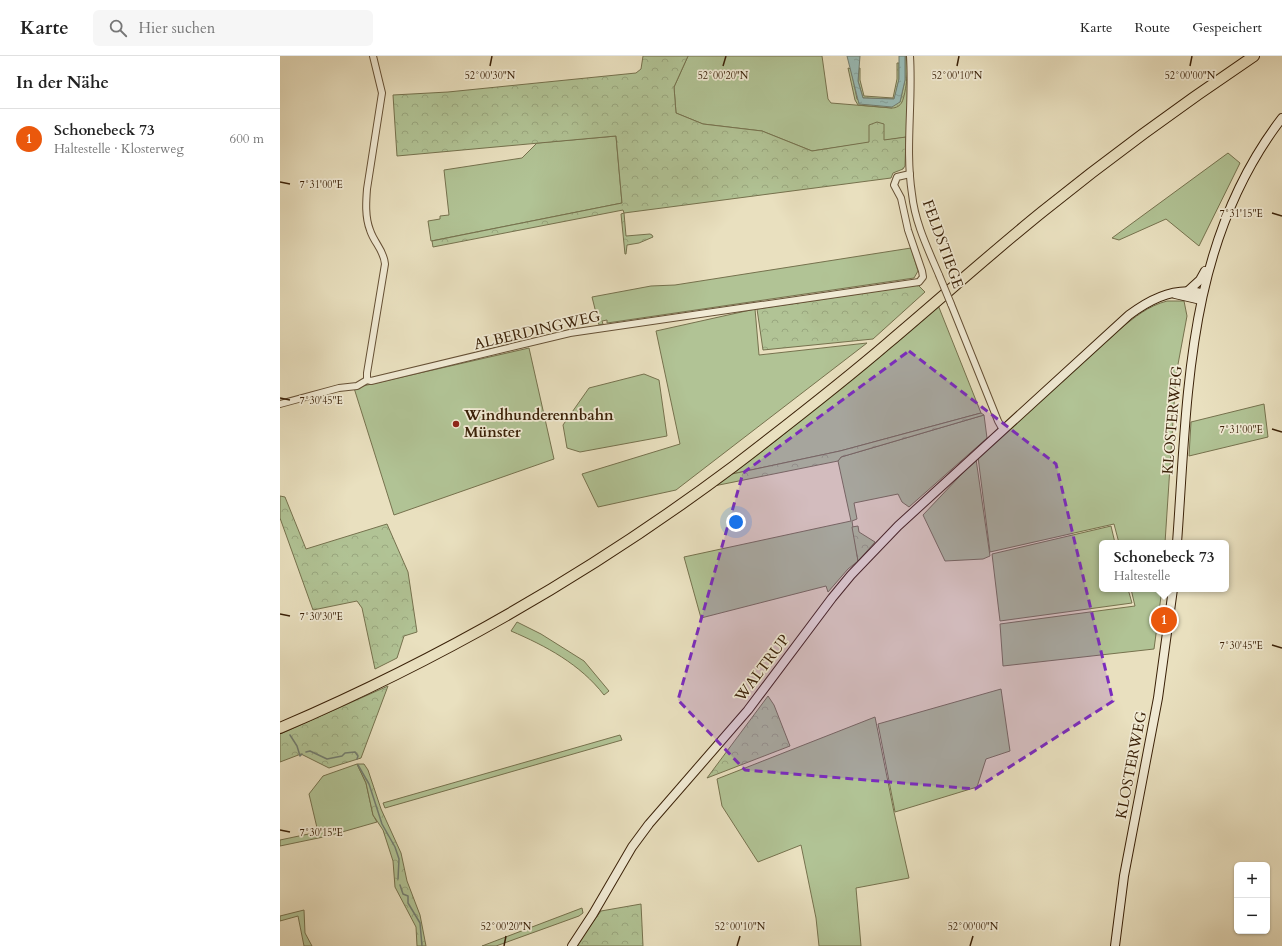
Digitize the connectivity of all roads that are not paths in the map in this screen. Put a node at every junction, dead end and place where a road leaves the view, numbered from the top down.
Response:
1 (373, 56) edge
2 (910, 56) edge
3 (1246, 56) edge
4 (1254, 56) edge
5 (1282, 118) edge
6 (910, 174) junction
7 (1210, 261) junction
8 (1189, 290) junction
9 (1173, 294) junction
10 (1202, 296) junction
11 (367, 380) junction
12 (280, 404) edge
13 (1003, 430) junction
14 (1177, 540) edge
15 (1172, 592) edge
16 (280, 722) edge
17 (280, 728) edge
18 (572, 946) edge
19 (1115, 946) edge

1 - 11 street
2 - 6 street, FELDSTIEGE
3 - 16 highway
4 - 17 highway
5 - 7 main road
6 - 11 street, ALBERDINGWEG
6 - 13 street, FELDSTIEGE, bridge
7 - 8 main road
7 - 10 main road, KLOSTERWEG
8 - 9 main road, WALTRUP
8 - 10 main road
9 - 10 main road
9 - 13 main road, WALTRUP
10 - 14 main road, KLOSTERWEG
11 - 12 street
13 - 18 main road, WALTRUP
15 - 19 main road, KLOSTERWEG

